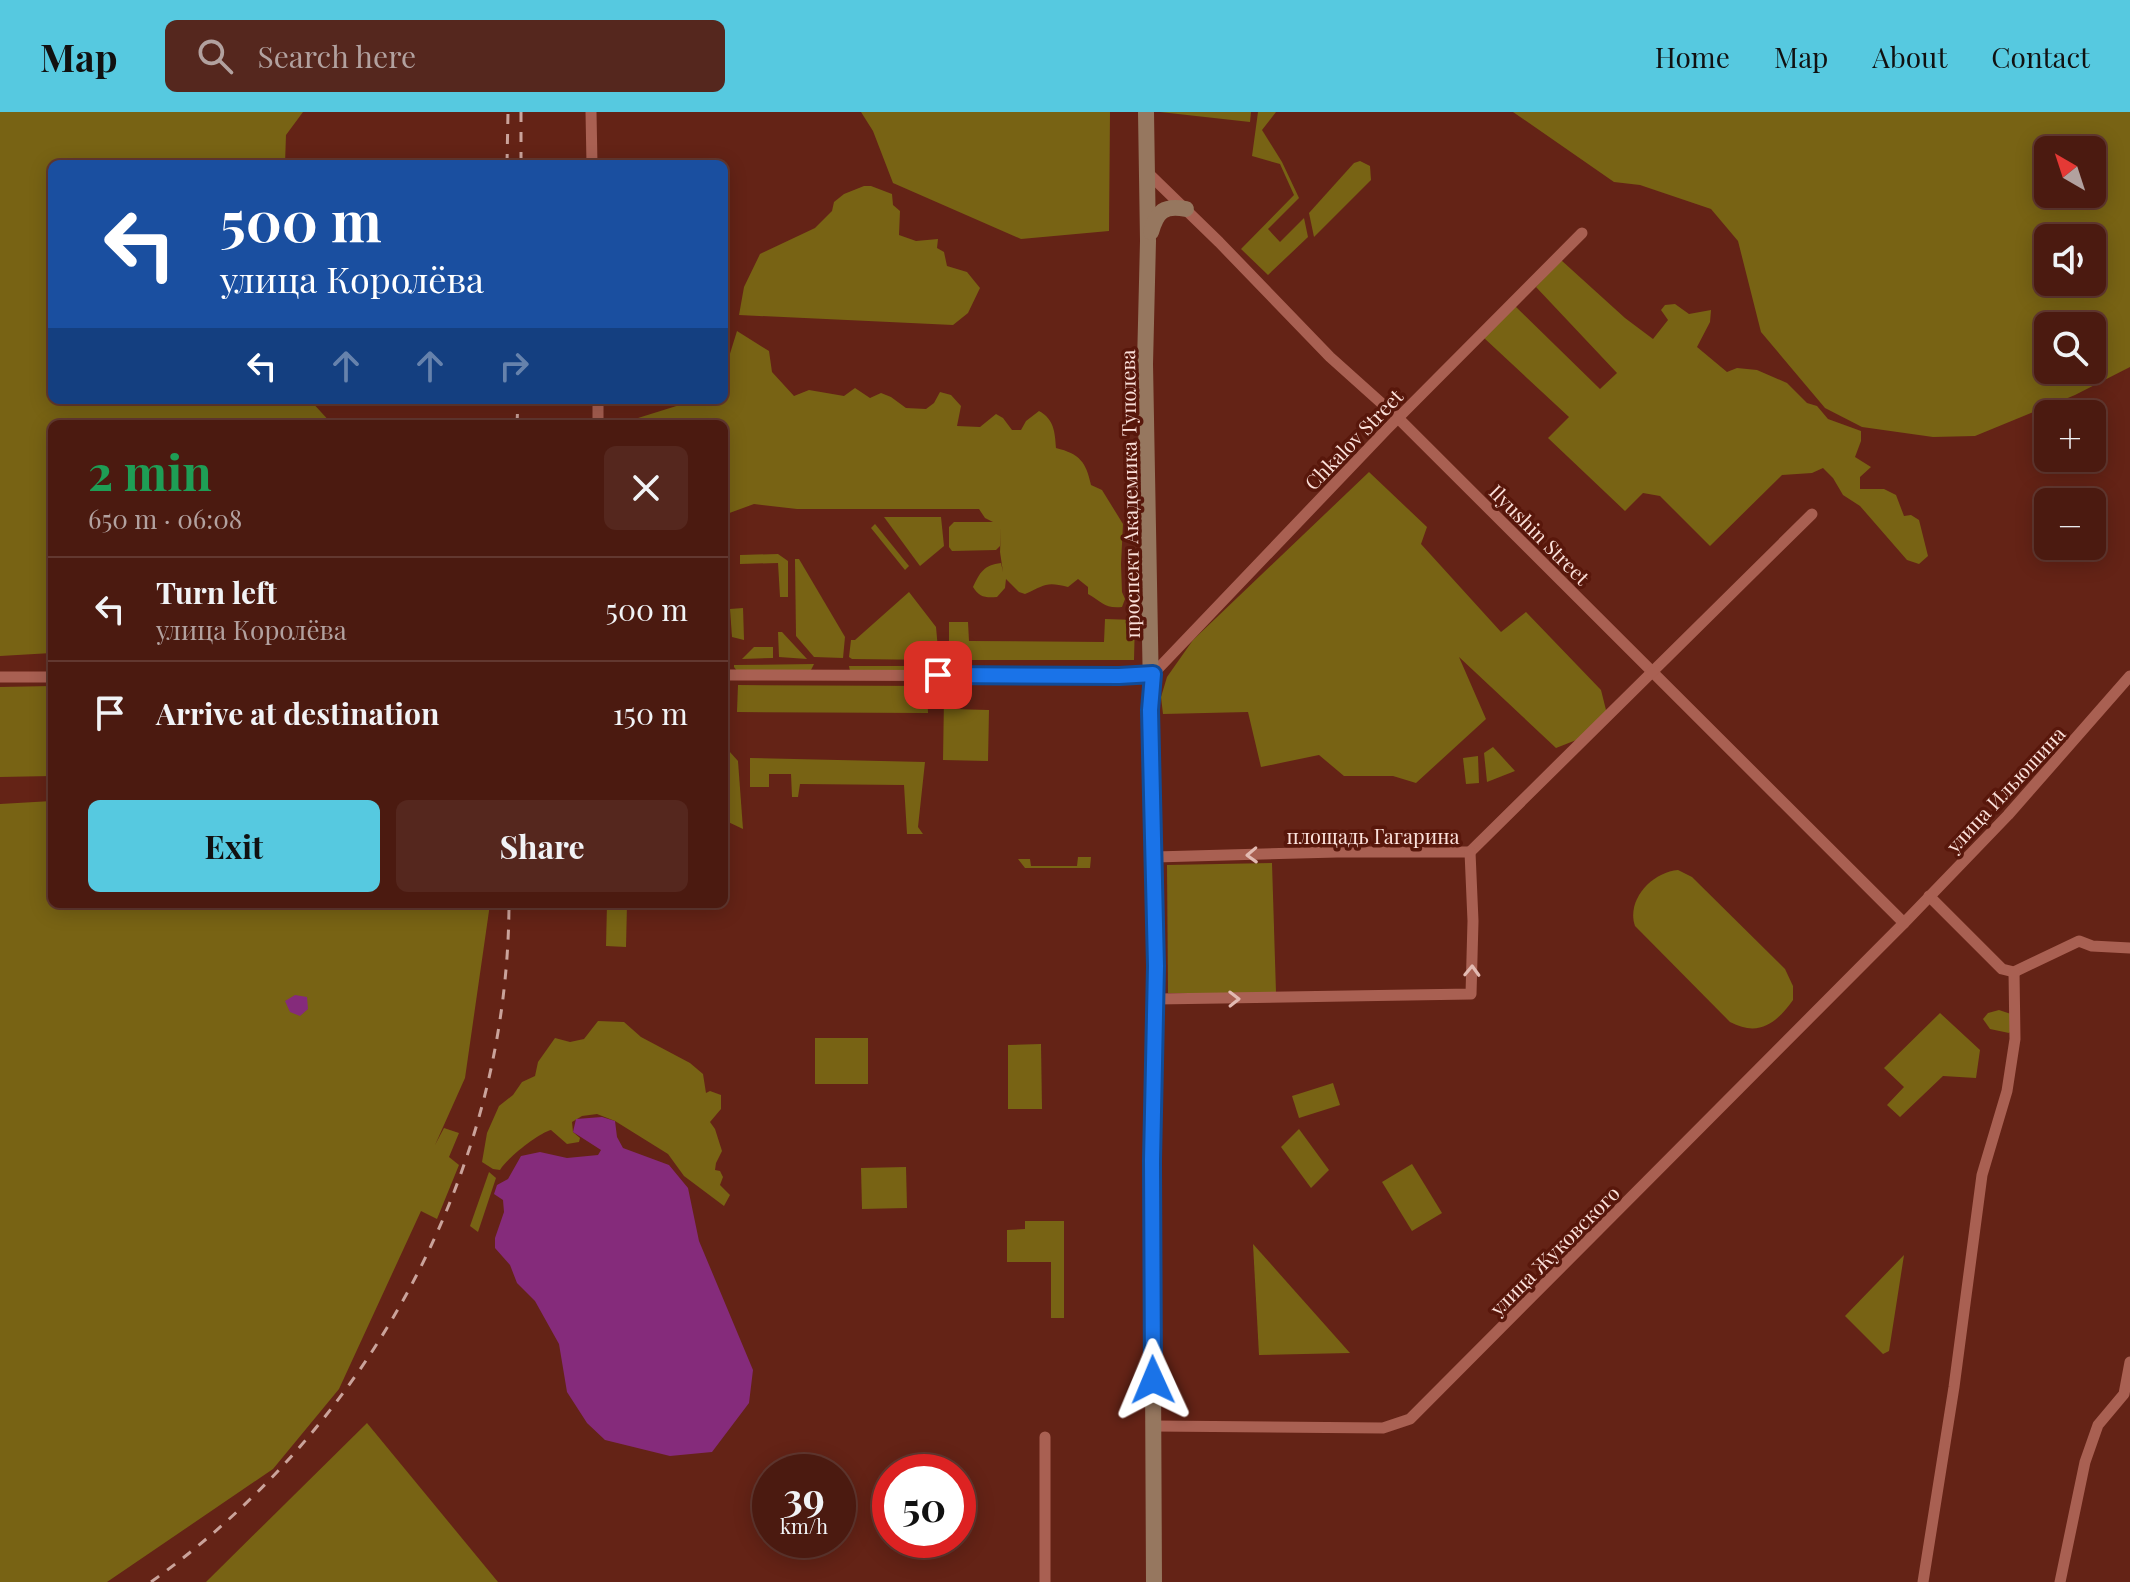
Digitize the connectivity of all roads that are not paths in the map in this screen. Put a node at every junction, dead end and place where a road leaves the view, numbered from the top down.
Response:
1 (591, 112) edge
2 (1146, 112) edge
3 (592, 160) edge
4 (1148, 173) junction
5 (1186, 209) junction
6 (1582, 233) dead end
7 (1148, 241) junction
8 (1398, 418) junction
9 (1812, 514) dead end
10 (1651, 671) junction
11 (1153, 674) junction
12 (728, 675) edge
13 (2130, 676) edge
14 (0, 677) edge
15 (48, 677) edge
16 (1470, 852) junction
17 (1155, 857) junction
18 (1929, 896) junction
19 (1904, 923) junction
20 (2130, 948) edge
21 (2014, 972) junction
22 (1156, 999) junction
23 (2130, 1362) edge
24 (1154, 1426) junction
25 (1045, 1437) dead end
26 (1045, 1582) edge
27 (1154, 1582) edge
28 (1923, 1582) edge
29 (2060, 1582) edge

1 - 3 street
2 - 4 main road, проспект Академика Туполева
4 - 5 street, Ilyushin Street
4 - 7 main road, проспект Академика Туполева
5 - 7 main road
5 - 8 street, Ilyushin Street
6 - 8 street, Chkalov Street
7 - 11 main road, проспект Академика Туполева
8 - 10 street, Ilyushin Street
8 - 11 street, Chkalov Street
9 - 10 street
10 - 16 street
10 - 19 street, Ilyushin Street
11 - 12 street
11 - 17 main road, проспект Академика Туполева
13 - 18 street, улица Ильюшина
14 - 15 street
16 -> 17 street, площадь Гагарина
22 -> 16 street, площадь Гагарина
17 - 22 main road, проспект Академика Туполева
18 - 19 street, улица Ильюшина
18 - 21 street
19 - 24 street, улица Жуковского
20 - 21 street
21 - 28 street
22 - 24 main road, проспект Академика Туполева
23 - 29 street
24 - 27 main road, проспект Академика Туполева
25 - 26 street

